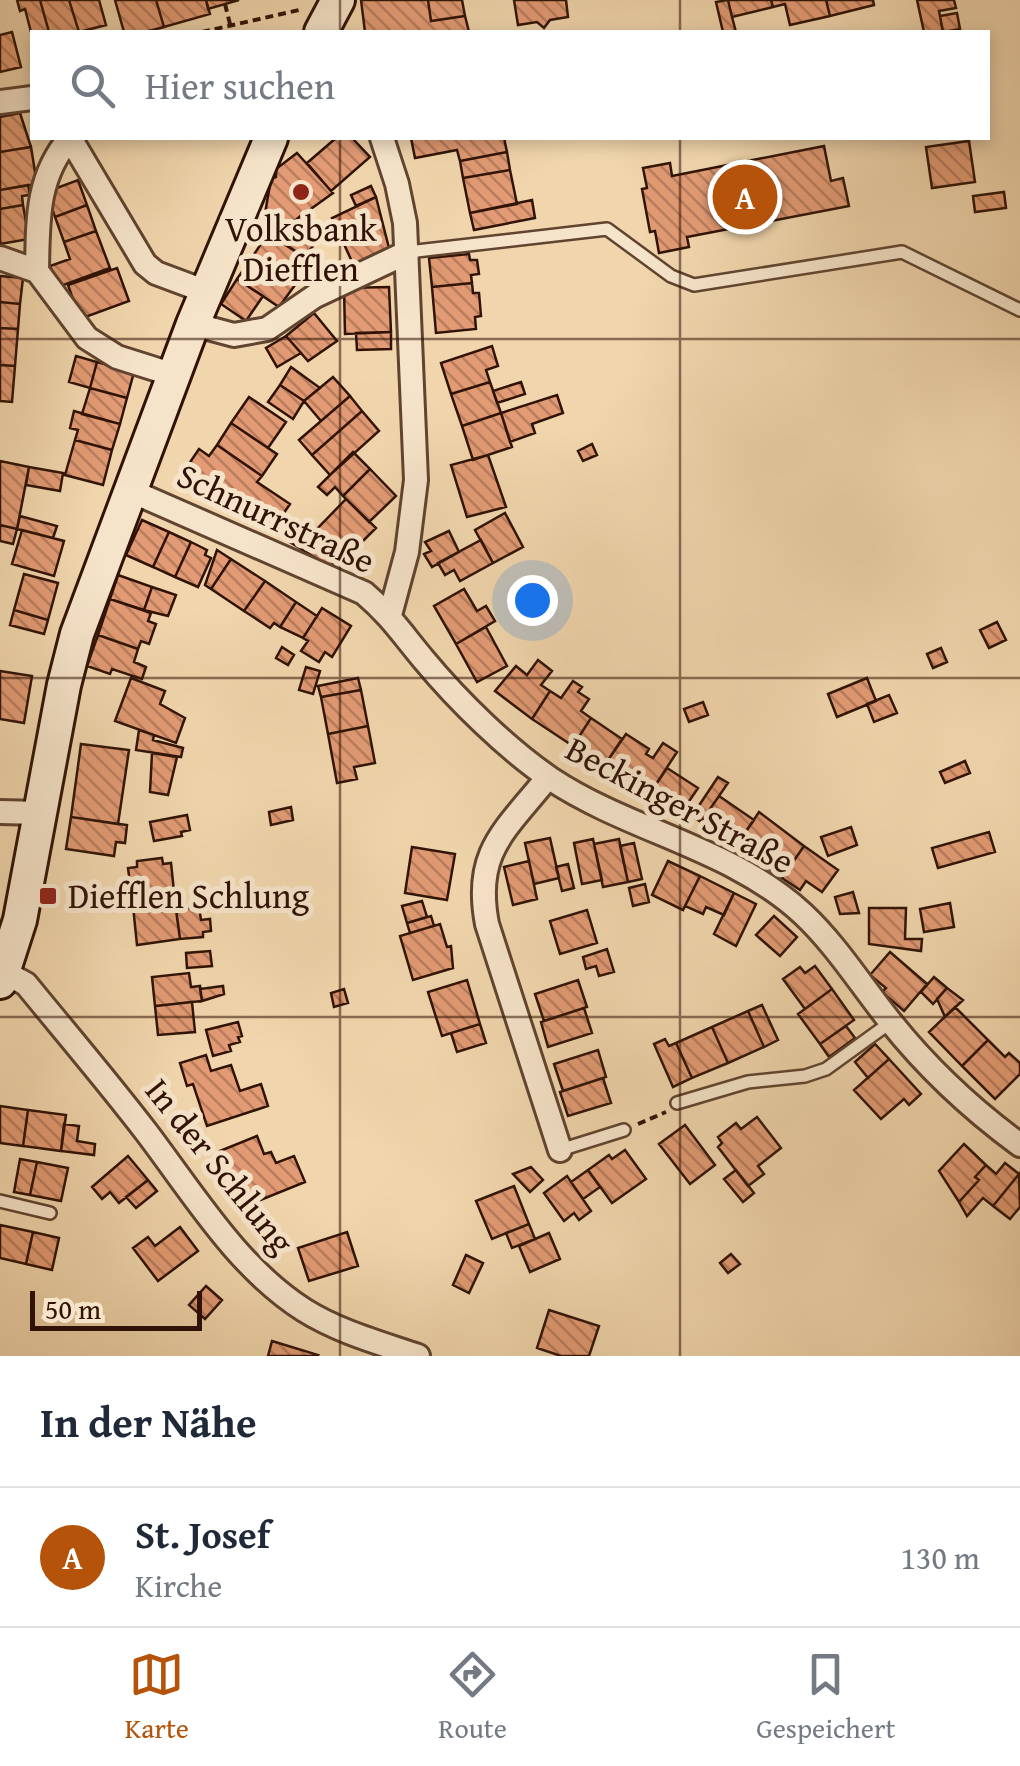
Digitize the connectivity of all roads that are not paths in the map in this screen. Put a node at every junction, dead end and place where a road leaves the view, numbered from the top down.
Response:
1 (337, 1) edge
2 (322, 30) edge
3 (30, 98) edge
4 (0, 102) edge
5 (68, 140) edge
6 (71, 140) edge
7 (270, 140) edge
8 (383, 140) edge
9 (408, 252) junction
10 (0, 258) edge
11 (36, 271) junction
12 (207, 292) junction
13 (1020, 310) edge
14 (194, 324) junction
15 (174, 375) junction
16 (129, 490) junction
17 (390, 615) junction
18 (548, 777) junction
19 (0, 812) edge
20 (40, 813) junction
21 (2, 977) edge
22 (891, 1022) junction
23 (677, 1103) road end
24 (624, 1130) road end
25 (1020, 1145) edge
26 (560, 1150) joint
27 (0, 1200) edge
28 (50, 1213) dead end
29 (418, 1356) edge

1 - 2 street
3 - 4 street
5 - 11 street
6 - 12 street
7 - 12 street
8 - 9 street
9 - 13 lane
9 - 14 street
9 - 17 street
10 - 11 street
11 - 15 street
12 - 14 street
14 - 15 street
15 - 16 street
16 - 17 street, Schnurrstraße
16 - 20 street
17 - 18 street, Beckinger Straße
18 - 22 street, Beckinger Straße
18 - 26 street
19 - 20 street
20 - 21 street
21 - 29 street, In der Schlung
22 - 23 lane
22 - 25 street, Beckinger Straße
24 - 26 lane
27 - 28 lane

